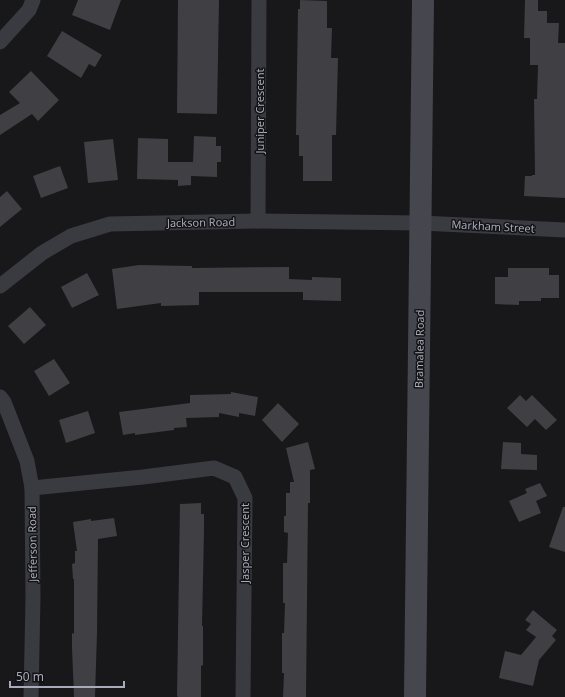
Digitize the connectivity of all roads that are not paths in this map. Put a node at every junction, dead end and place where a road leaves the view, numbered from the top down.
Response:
1 (33, 0) edge
2 (259, 0) edge
3 (423, 0) edge
4 (0, 42) edge
5 (258, 221) junction
6 (421, 222) junction
7 (565, 230) edge
8 (0, 286) edge
9 (0, 397) edge
10 (32, 488) junction
11 (30, 697) edge
12 (243, 697) edge
13 (415, 697) edge

1 - 4 street
2 - 5 street, Juniper Crescent
3 - 6 main road, Bramalea Road
5 - 6 street, Jackson Road
5 - 8 street, Jackson Road
6 - 7 street, Markham Street
6 - 13 main road, Bramalea Road
9 - 10 street, Jefferson Road
10 - 11 street, Jefferson Road
10 - 12 street, Jasper Crescent

